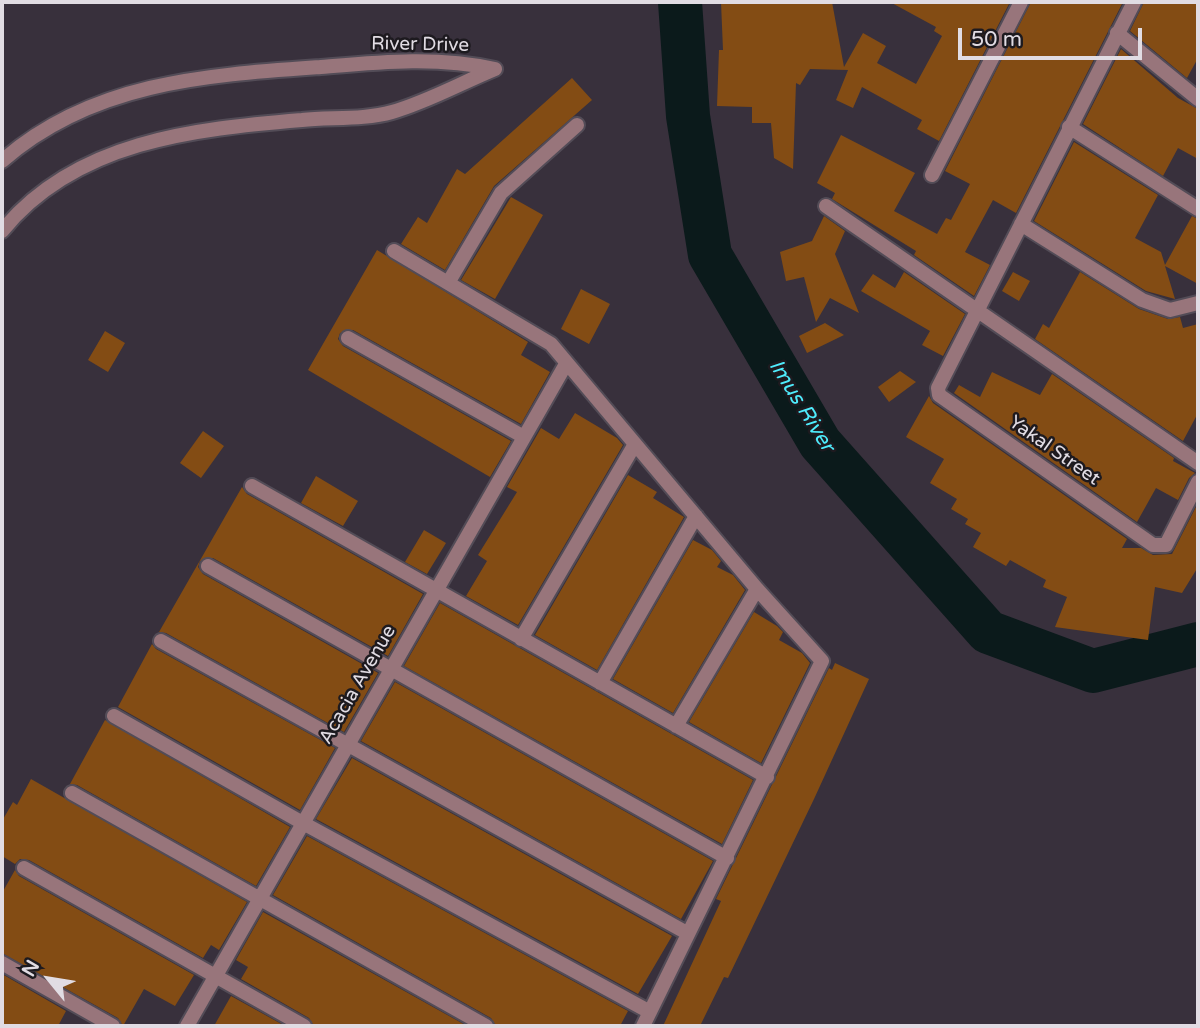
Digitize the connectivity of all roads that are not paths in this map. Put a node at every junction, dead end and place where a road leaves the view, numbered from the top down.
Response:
1 (1021, 2) edge
2 (1134, 2) edge
3 (1118, 33) junction
4 (1197, 95) edge
5 (577, 125) dead end
6 (1069, 127) junction
7 (2, 161) edge
8 (932, 175) dead end
9 (826, 205) dead end
10 (1198, 209) edge
11 (1021, 224) junction
12 (2, 231) edge
13 (394, 251) dead end
14 (448, 283) junction
15 (1198, 303) edge
16 (977, 311) junction
17 (348, 338) dead end
18 (566, 364) junction
19 (524, 437) junction
20 (635, 444) junction
21 (1198, 463) edge
22 (1198, 482) edge
23 (253, 486) dead end
24 (695, 516) junction
25 (208, 566) dead end
26 (757, 589) junction
27 (435, 590) junction
28 (521, 639) junction
29 (161, 641) dead end
30 (390, 669) junction
31 (600, 683) junction
32 (114, 716) dead end
33 (676, 726) junction
34 (346, 745) junction
35 (767, 777) junction
36 (72, 793) dead end
37 (301, 822) junction
38 (727, 858) junction
39 (24, 868) dead end
40 (258, 898) junction
41 (687, 933) junction
42 (2, 963) edge
43 (214, 974) junction
44 (650, 1012) junction
45 (113, 1026) edge
46 (187, 1026) edge
47 (304, 1026) edge
48 (486, 1026) edge
49 (643, 1026) edge

1 - 8 street
2 - 3 street
3 - 4 street
3 - 6 street
5 - 14 street
6 - 10 street
6 - 11 street
7 - 12 street, River Drive
9 - 16 street
11 - 15 street
11 - 16 street
13 - 14 street
14 - 18 street
16 - 21 street
16 - 22 street, Yakal Street
17 - 19 street
18 - 19 street, Acacia Avenue
18 - 20 street
19 - 27 street, Acacia Avenue
20 - 24 street
20 - 28 street
23 - 27 street
24 - 26 street
24 - 31 street
25 - 30 street
26 - 33 street
26 - 35 street
27 - 28 street
27 - 30 street, Acacia Avenue
28 - 31 street
29 - 34 street
30 - 34 street, Acacia Avenue
30 - 38 street
31 - 33 street
32 - 37 street
33 - 35 street
34 - 37 street, Acacia Avenue
34 - 41 street
35 - 38 street
36 - 40 street
37 - 40 street, Acacia Avenue
37 - 44 street
38 - 41 street
39 - 43 street
40 - 43 street, Acacia Avenue
40 - 48 street
41 - 44 street
42 - 45 street
43 - 46 street, Acacia Avenue
43 - 47 street
44 - 49 street

